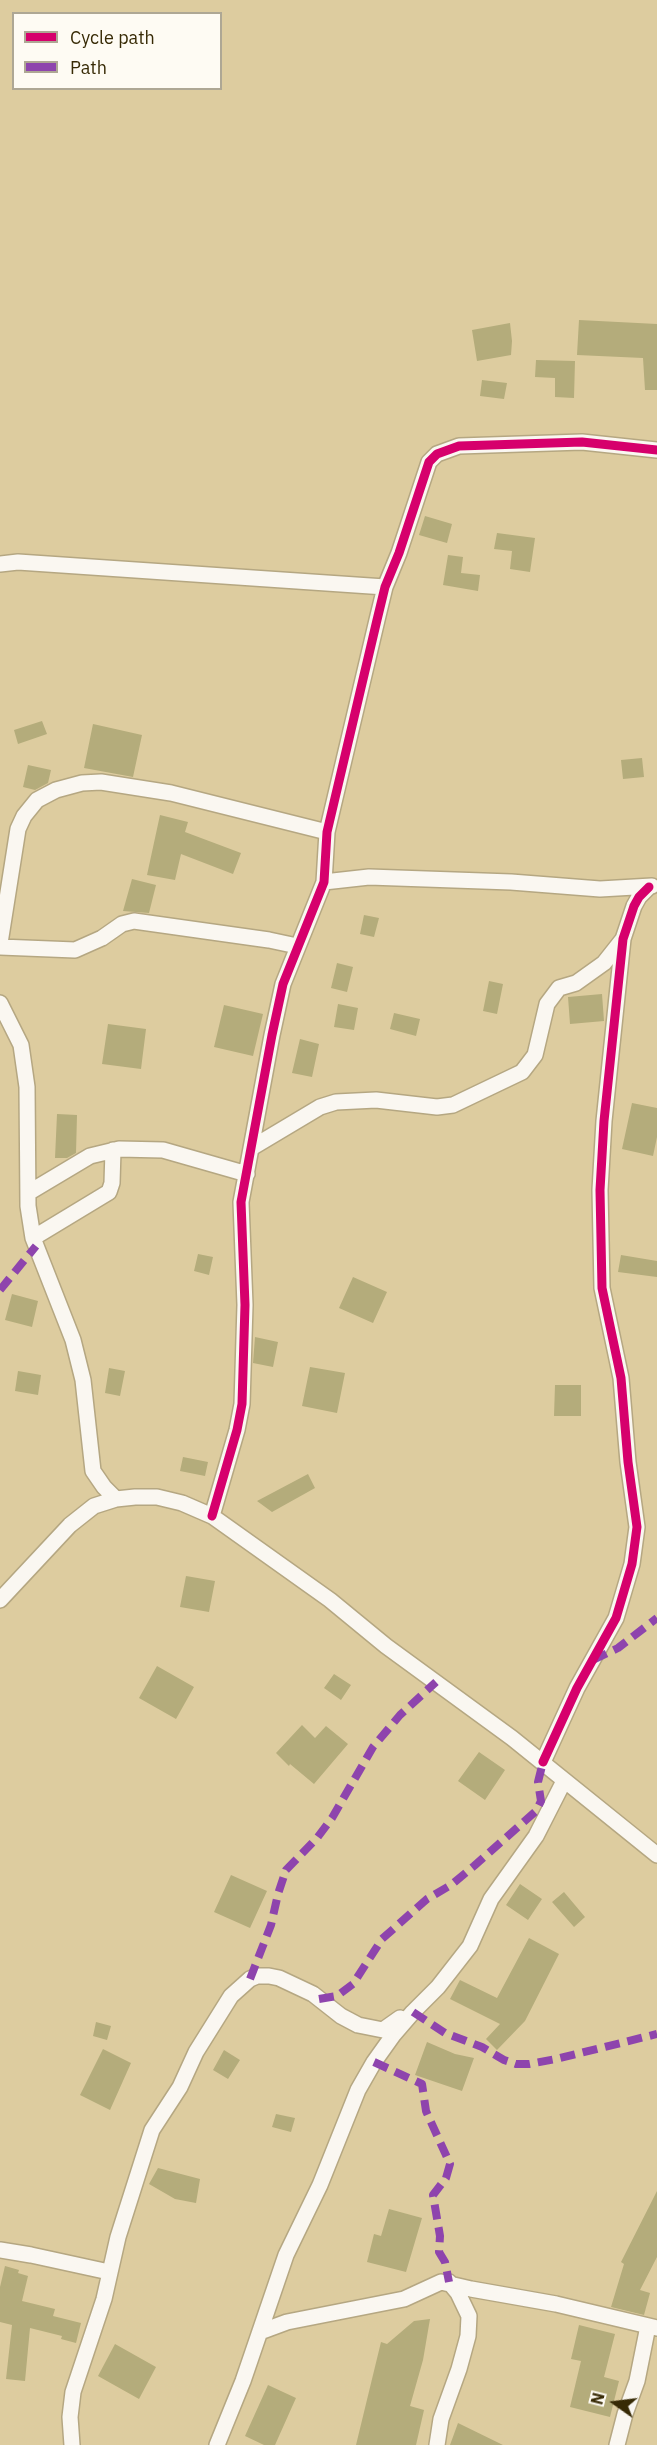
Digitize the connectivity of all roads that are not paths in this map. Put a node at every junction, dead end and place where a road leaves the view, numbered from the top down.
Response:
1 (657, 450) edge
2 (0, 564) edge
3 (385, 587) junction
4 (327, 832) junction
5 (324, 882) junction
6 (653, 885) edge
7 (623, 939) junction
8 (0, 945) edge
9 (297, 946) junction
10 (0, 1003) edge
11 (253, 1147) junction
12 (113, 1150) junction
13 (247, 1174) junction
14 (28, 1193) junction
15 (33, 1238) junction
16 (116, 1499) junction
17 (212, 1516) junction
18 (0, 1600) edge
19 (543, 1762) junction
20 (564, 1781) junction
21 (657, 1855) edge
22 (413, 2012) junction
23 (0, 2250) edge
24 (109, 2272) junction
25 (449, 2282) junction
26 (653, 2327) edge
27 (260, 2332) junction
28 (72, 2445) edge
29 (217, 2445) edge
30 (437, 2445) edge
31 (617, 2445) edge

1 - 3 street
2 - 3 street
3 - 4 street
4 - 5 street
4 - 8 street
5 - 6 street
5 - 9 street
6 - 7 street
7 - 11 street
7 - 19 street
8 - 9 street
9 - 11 street
10 - 14 street
11 - 13 street
12 - 13 street
12 - 14 street
12 - 15 street
13 - 17 street
14 - 15 street
15 - 16 street
16 - 17 street
16 - 18 street
17 - 19 street
19 - 20 street
20 - 21 street
20 - 22 street
22 - 24 street
22 - 27 street
23 - 24 street
24 - 28 street
25 - 26 street
25 - 27 street
25 - 30 street
26 - 31 street
27 - 29 street

